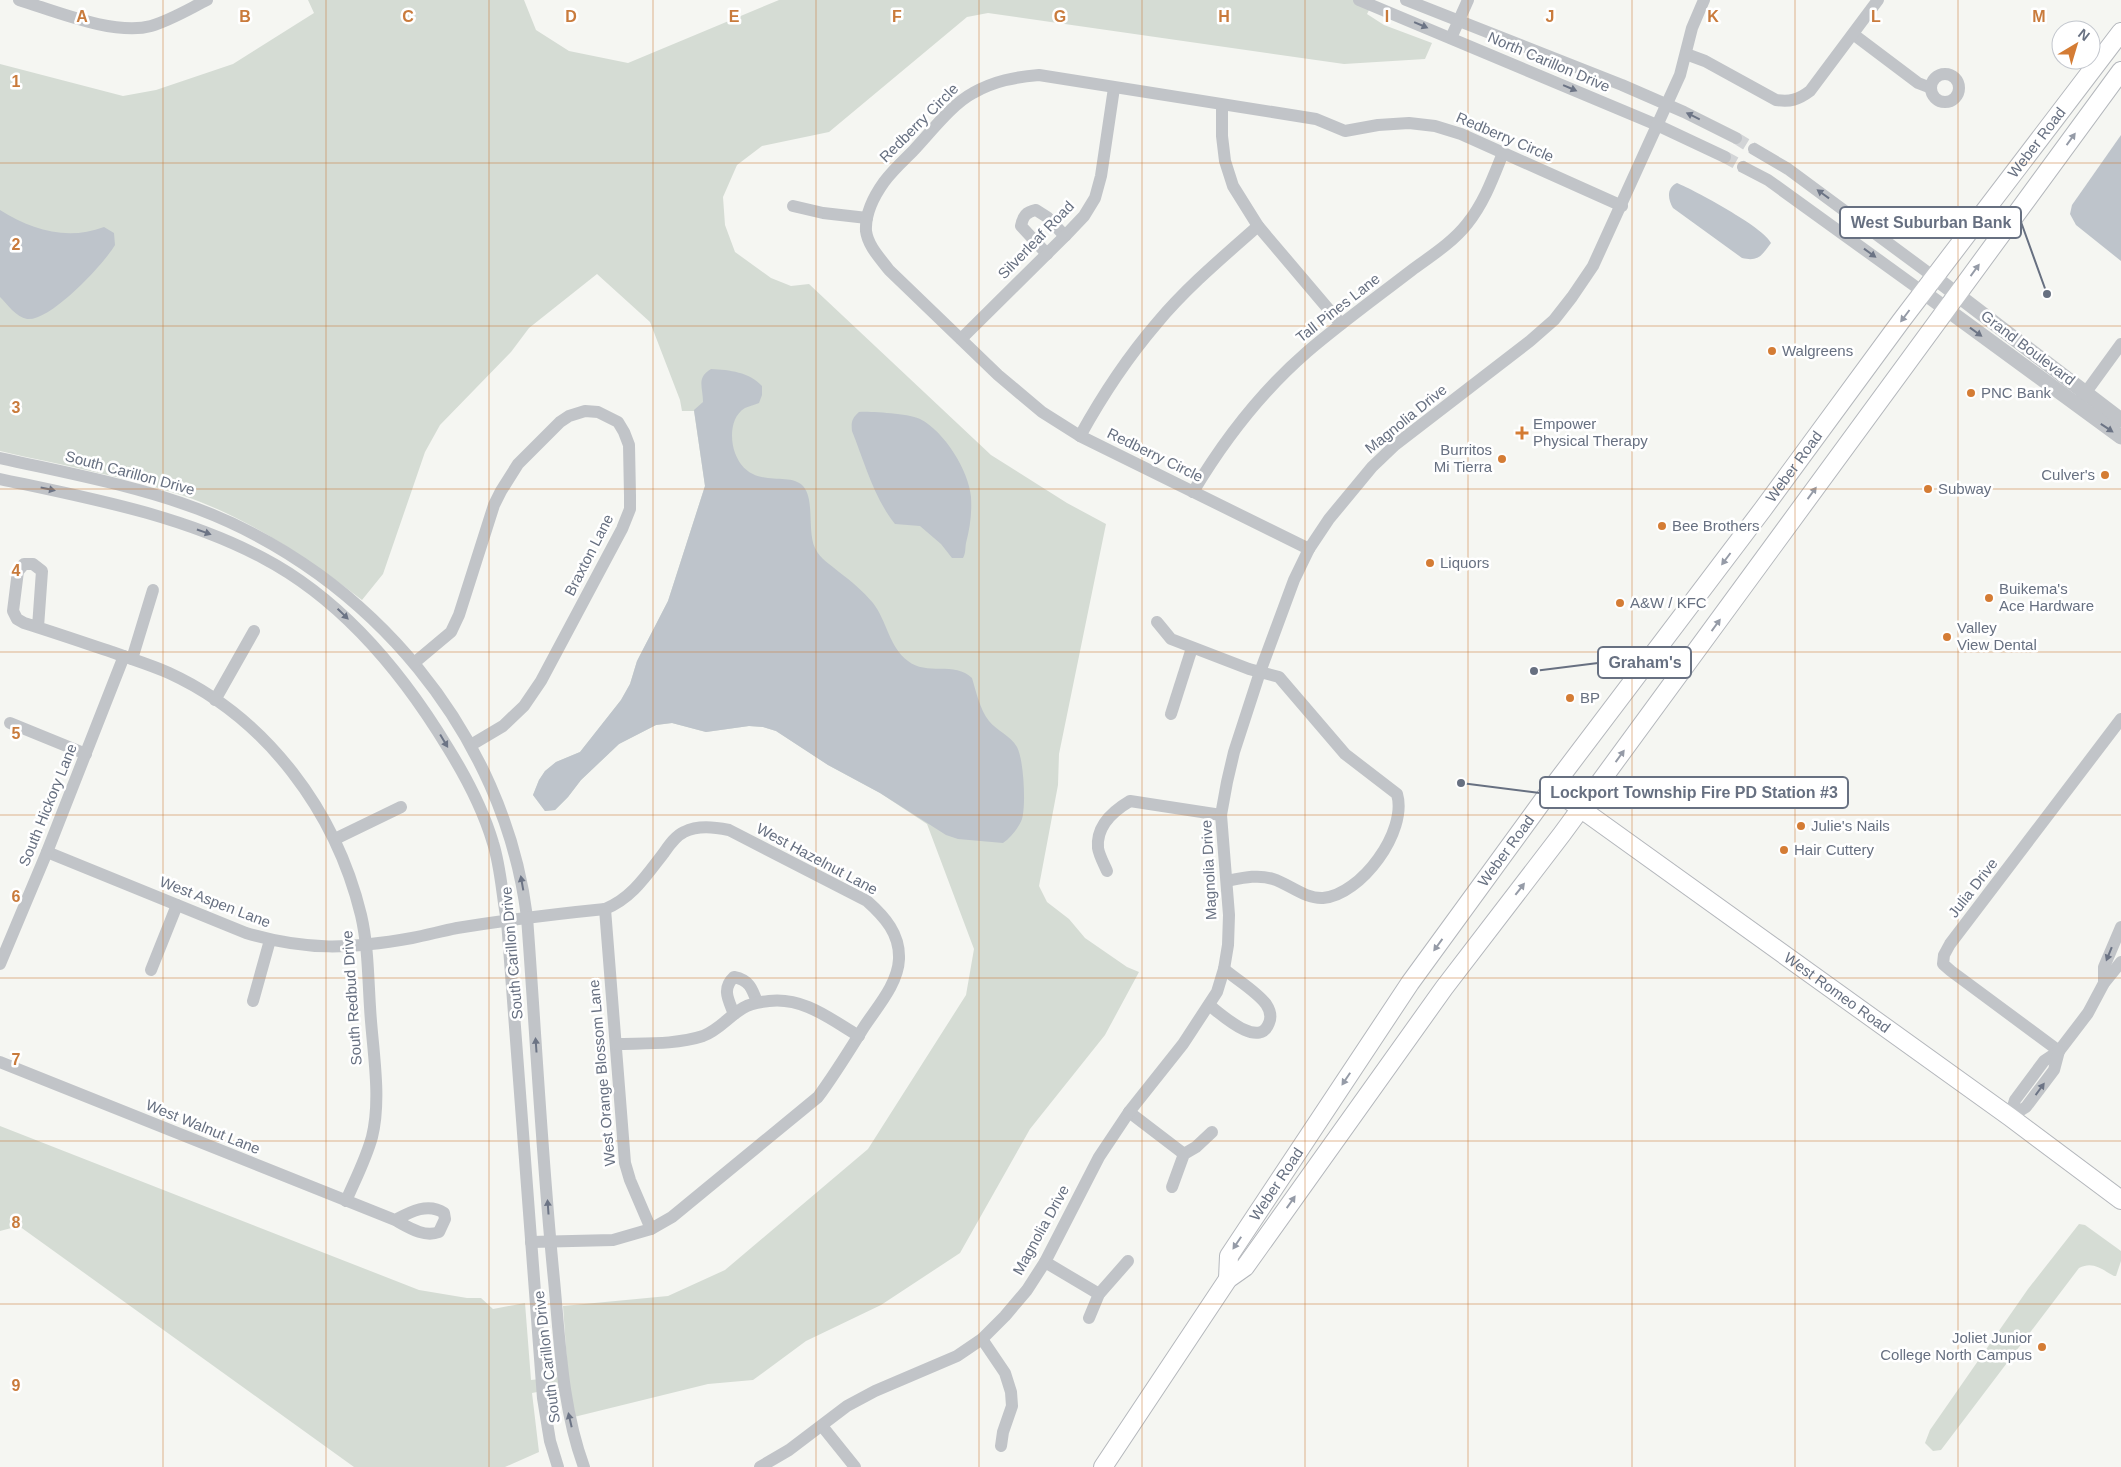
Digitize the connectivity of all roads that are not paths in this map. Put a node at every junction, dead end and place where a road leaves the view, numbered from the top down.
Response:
1 (19, 0) edge
2 (208, 0) edge
3 (1360, 0) edge
4 (1406, 0) edge
5 (1468, 0) edge
6 (1704, 0) edge
7 (1878, 0) edge
8 (1458, 21) junction
9 (2121, 32) edge
10 (1853, 34) junction
11 (1451, 38) junction
12 (1686, 54) junction
13 (2121, 71) edge
14 (1114, 88) junction
15 (1930, 88) dead end
16 (1667, 104) junction
17 (1222, 105) junction
18 (1657, 125) junction
19 (1736, 138) tunnel mouth
20 (1754, 149) tunnel mouth
21 (1503, 153) junction
22 (1725, 157) tunnel mouth
23 (1743, 166) tunnel mouth
24 (792, 206) dead end
25 (1622, 206) junction
26 (867, 218) junction
27 (1258, 226) junction
28 (1064, 236) junction
29 (1047, 254) junction
30 (1934, 277) junction
31 (1922, 292) junction
32 (1957, 294) junction
33 (1946, 310) junction
34 (1341, 324) junction
35 (961, 339) junction
36 (2121, 344) edge
37 (2086, 392) junction
38 (2076, 405) junction
39 (2121, 420) edge
40 (1080, 436) junction
41 (2121, 437) edge
42 (0, 458) edge
43 (0, 478) edge
44 (1193, 492) junction
45 (1309, 549) junction
46 (153, 590) dead end
47 (1157, 622) dead end
48 (38, 627) junction
49 (254, 631) dead end
50 (1192, 648) junction
51 (128, 658) junction
52 (414, 662) junction
53 (1260, 672) junction
54 (215, 700) junction
55 (1171, 714) dead end
56 (2121, 720) edge
57 (10, 723) dead end
58 (471, 745) junction
59 (86, 754) junction
60 (1552, 788) junction
61 (400, 807) dead end
62 (1581, 809) junction
63 (1222, 815) junction
64 (334, 840) junction
65 (47, 852) junction
66 (1107, 871) dead end
67 (1227, 881) junction
68 (177, 905) junction
69 (605, 909) junction
70 (527, 917) junction
71 (507, 921) junction
72 (2121, 927) edge
73 (270, 940) junction
74 (366, 944) junction
75 (2121, 962) edge
76 (0, 964) edge
77 (1224, 969) junction
78 (151, 970) dead end
79 (2104, 983) junction
80 (252, 1001) dead end
81 (757, 1002) junction
82 (1209, 1005) junction
83 (734, 1014) junction
84 (859, 1036) junction
85 (616, 1044) junction
86 (2059, 1051) junction
87 (0, 1062) edge
88 (1129, 1112) junction
89 (2010, 1117) junction
90 (1212, 1132) dead end
91 (1184, 1154) junction
92 (1172, 1186) dead end
93 (2121, 1200) edge
94 (346, 1201) junction
95 (395, 1220) dead end
96 (651, 1229) junction
97 (531, 1242) junction
98 (550, 1242) junction
99 (1128, 1261) dead end
100 (1045, 1262) junction
101 (1228, 1279) junction
102 (1099, 1294) junction
103 (1089, 1318) dead end
104 (982, 1339) junction
105 (822, 1426) junction
106 (1002, 1446) dead end
107 (558, 1467) edge
108 (584, 1467) edge
109 (760, 1467) edge
110 (855, 1467) edge
111 (1103, 1467) edge

1 - 2 street
3 -> 11 street, North Carillon Drive
4 - 8 street, North Carillon Drive
5 - 8 street
6 - 12 street, Magnolia Drive
7 - 10 street
8 - 11 street
8 - 16 street, North Carillon Drive
9 - 30 main road, Weber Road
10 - 12 street
10 - 15 street
11 -> 18 street, North Carillon Drive
12 - 16 street, Magnolia Drive
32 -> 13 main road, Weber Road
14 - 17 street, Redberry Circle
14 - 26 street, Redberry Circle
14 - 28 street, Silverleaf Road
16 - 18 street, Magnolia Drive
19 -> 16 street, North Carillon Drive
17 - 21 street, Redberry Circle
17 - 27 street
18 - 22 street, North Carillon Drive
18 - 25 street, Magnolia Drive
30 -> 20 street
21 - 25 street, Redberry Circle
21 - 34 street, Tall Pines Lane
23 -> 31 street
24 - 26 street
25 - 45 street, Magnolia Drive
26 - 35 street, Redberry Circle
27 - 34 street
27 - 40 street
28 - 29 street, Silverleaf Road
28 - 29 street
29 - 35 street, Silverleaf Road
30 - 31 main road, Weber Road
30 - 32 street, Grand Boulevard
31 - 33 street, Grand Boulevard
31 -> 60 main road, Weber Road
32 - 33 main road, Weber Road
32 - 37 street, Grand Boulevard
33 -> 38 street, Grand Boulevard
62 -> 33 main road, Weber Road
34 - 44 street, Tall Pines Lane
35 - 40 street, Redberry Circle
36 - 37 street
37 - 38 street
37 - 39 street, Grand Boulevard
38 -> 41 street, Grand Boulevard
40 - 44 street, Redberry Circle
42 - 52 street, South Carillon Drive
43 -> 71 street, South Carillon Drive
44 - 45 street, Redberry Circle
45 - 53 street, Magnolia Drive
46 - 51 street, South Hickory Lane
47 - 50 street
48 - 48 street, South Redbud Drive
48 - 51 street, South Redbud Drive
49 - 54 street
50 - 53 street
50 - 55 street
51 - 54 street, South Redbud Drive
51 - 59 street, South Hickory Lane
52 - 58 street, South Carillon Drive
52 - 58 street, Braxton Lane
53 - 63 street, Magnolia Drive
53 - 67 street
54 - 64 street, South Redbud Drive
56 - 86 street, Julia Drive
57 - 59 street
70 -> 58 street, South Carillon Drive
59 - 65 street, South Hickory Lane
60 - 62 main road, West Romeo Road
60 -> 101 main road, Weber Road
61 - 64 street
62 - 89 main road, West Romeo Road
101 -> 62 main road, Weber Road
63 - 66 street
63 - 67 street, Magnolia Drive
64 - 74 street, South Redbud Drive
65 - 68 street, West Aspen Lane
65 - 76 street, South Hickory Lane
67 - 77 street, Magnolia Drive
68 - 73 street, West Aspen Lane
68 - 78 street
69 - 70 street, West Hazelnut Lane
69 - 84 street, West Hazelnut Lane
69 - 85 street, West Orange Blossom Lane
70 - 71 street, West Aspen Lane
98 -> 70 street, South Carillon Drive
71 - 74 street, West Aspen Lane
71 - 97 street, South Carillon Drive
72 -> 79 street
73 - 74 street, West Aspen Lane
73 - 80 street
74 - 94 street, South Redbud Drive
75 - 79 street
77 - 82 street, Magnolia Drive
77 - 82 street
79 - 86 street
81 - 83 street
81 - 83 street
81 - 84 street
82 - 88 street, Magnolia Drive
83 - 85 street
84 - 96 street, West Hazelnut Lane
85 - 96 street, West Orange Blossom Lane
86 - 89 street
87 - 94 street, West Walnut Lane
88 - 91 street
88 - 100 street, Magnolia Drive
89 - 93 main road, West Romeo Road
90 - 91 street
91 - 92 street
94 - 95 street, West Walnut Lane
96 - 98 street, West Hazelnut Lane
97 - 98 street, West Hazelnut Lane
97 - 107 street, South Carillon Drive
108 -> 98 street, South Carillon Drive
99 - 102 street
100 - 102 street
100 - 104 street, Magnolia Drive
101 - 111 main road, Weber Road
102 - 103 street
104 - 105 street, Magnolia Drive
104 - 106 street
105 - 109 street, Magnolia Drive
105 - 110 street

